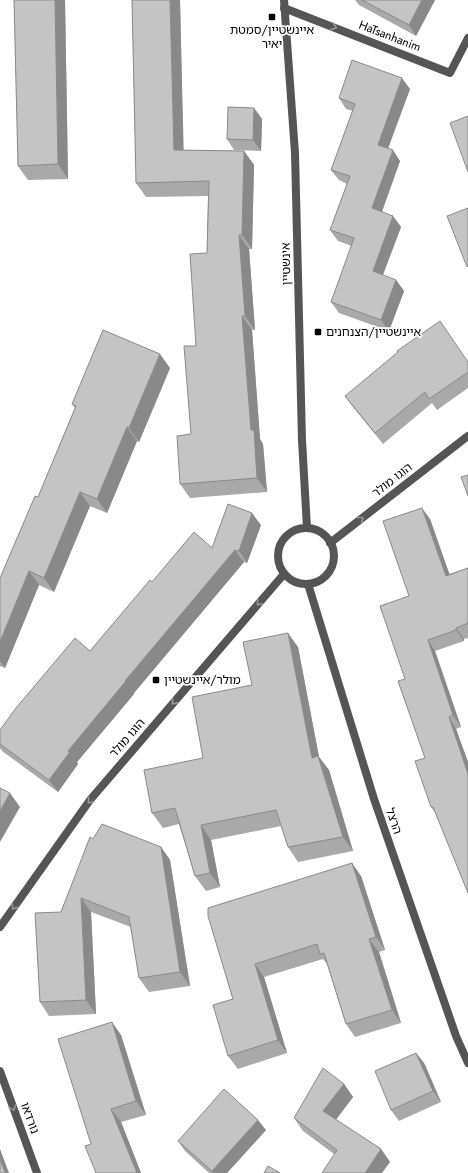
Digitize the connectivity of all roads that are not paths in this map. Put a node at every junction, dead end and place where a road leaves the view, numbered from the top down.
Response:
1 (284, 4) edge
2 (468, 38) edge
3 (468, 436) edge
4 (307, 528) junction
5 (330, 543) junction
6 (284, 574) junction
7 (308, 584) junction
8 (0, 927) edge
9 (468, 1064) edge
10 (0, 1071) edge
11 (38, 1173) edge

1 -> 2 street, HaTsanhanim
1 - 4 street, אינשטיין
5 -> 3 street, הוגו מולר
4 - 5 street
4 - 6 street
5 - 7 street
6 - 7 street
6 -> 8 street, הוגו מולר
7 - 9 street, הרצל
10 -> 11 street, נורדאו

